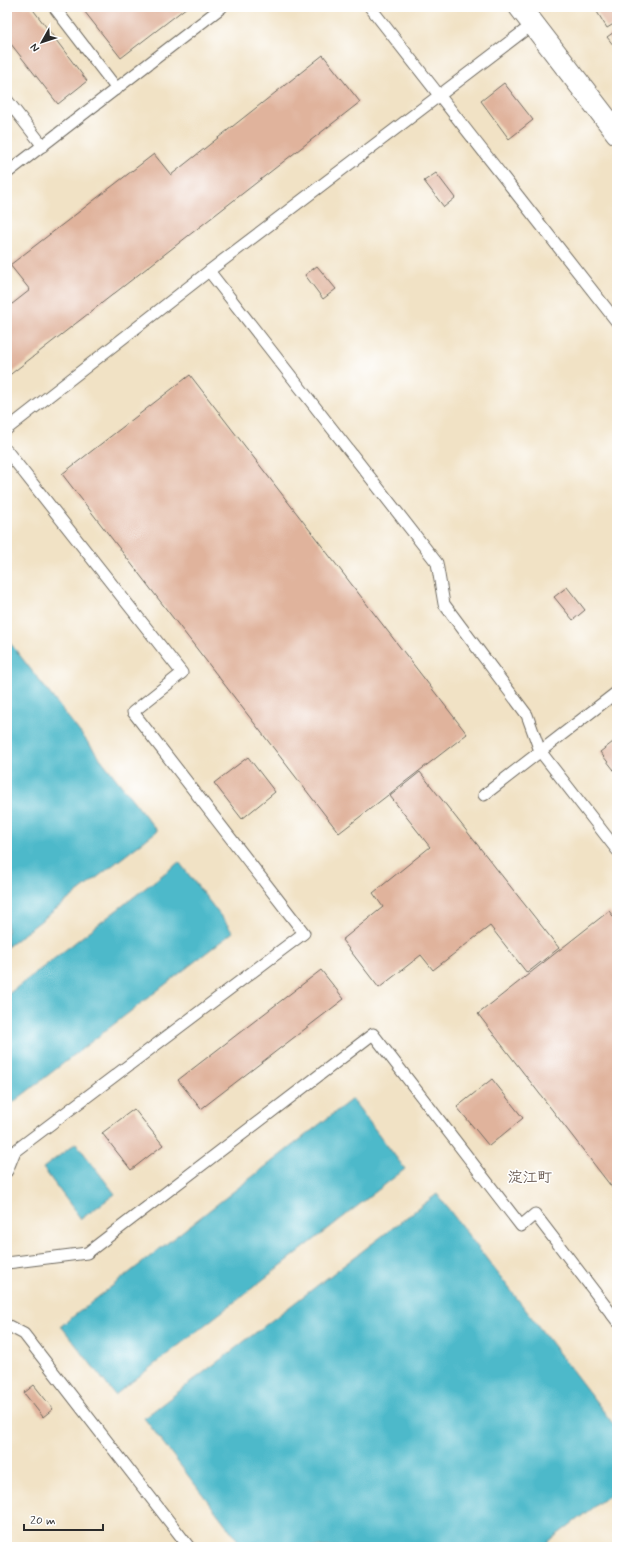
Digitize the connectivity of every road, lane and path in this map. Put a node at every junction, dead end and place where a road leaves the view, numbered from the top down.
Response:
1 (54, 7) edge
2 (222, 7) edge
3 (370, 7) edge
4 (526, 15) edge
5 (117, 89) junction
6 (439, 95) junction
7 (7, 100) edge
8 (617, 133) edge
9 (43, 146) junction
10 (7, 173) edge
11 (209, 271) junction
12 (617, 322) edge
13 (7, 429) edge
14 (7, 451) edge
15 (617, 692) edge
16 (540, 751) junction
17 (484, 795) dead end
18 (617, 850) edge
19 (7, 1171) edge
20 (7, 1263) edge
21 (617, 1322) edge
22 (7, 1325) edge
23 (189, 1547) edge

1 - 5 lane
2 - 5 lane
3 - 6 lane
4 - 6 lane
4 - 8 street
5 - 9 lane
6 - 11 lane
6 - 12 lane
7 - 9 lane
9 - 10 lane
11 - 13 lane
11 - 16 lane
14 - 19 lane
15 - 16 lane
16 - 17 lane
16 - 18 lane
20 - 21 lane
22 - 23 lane

